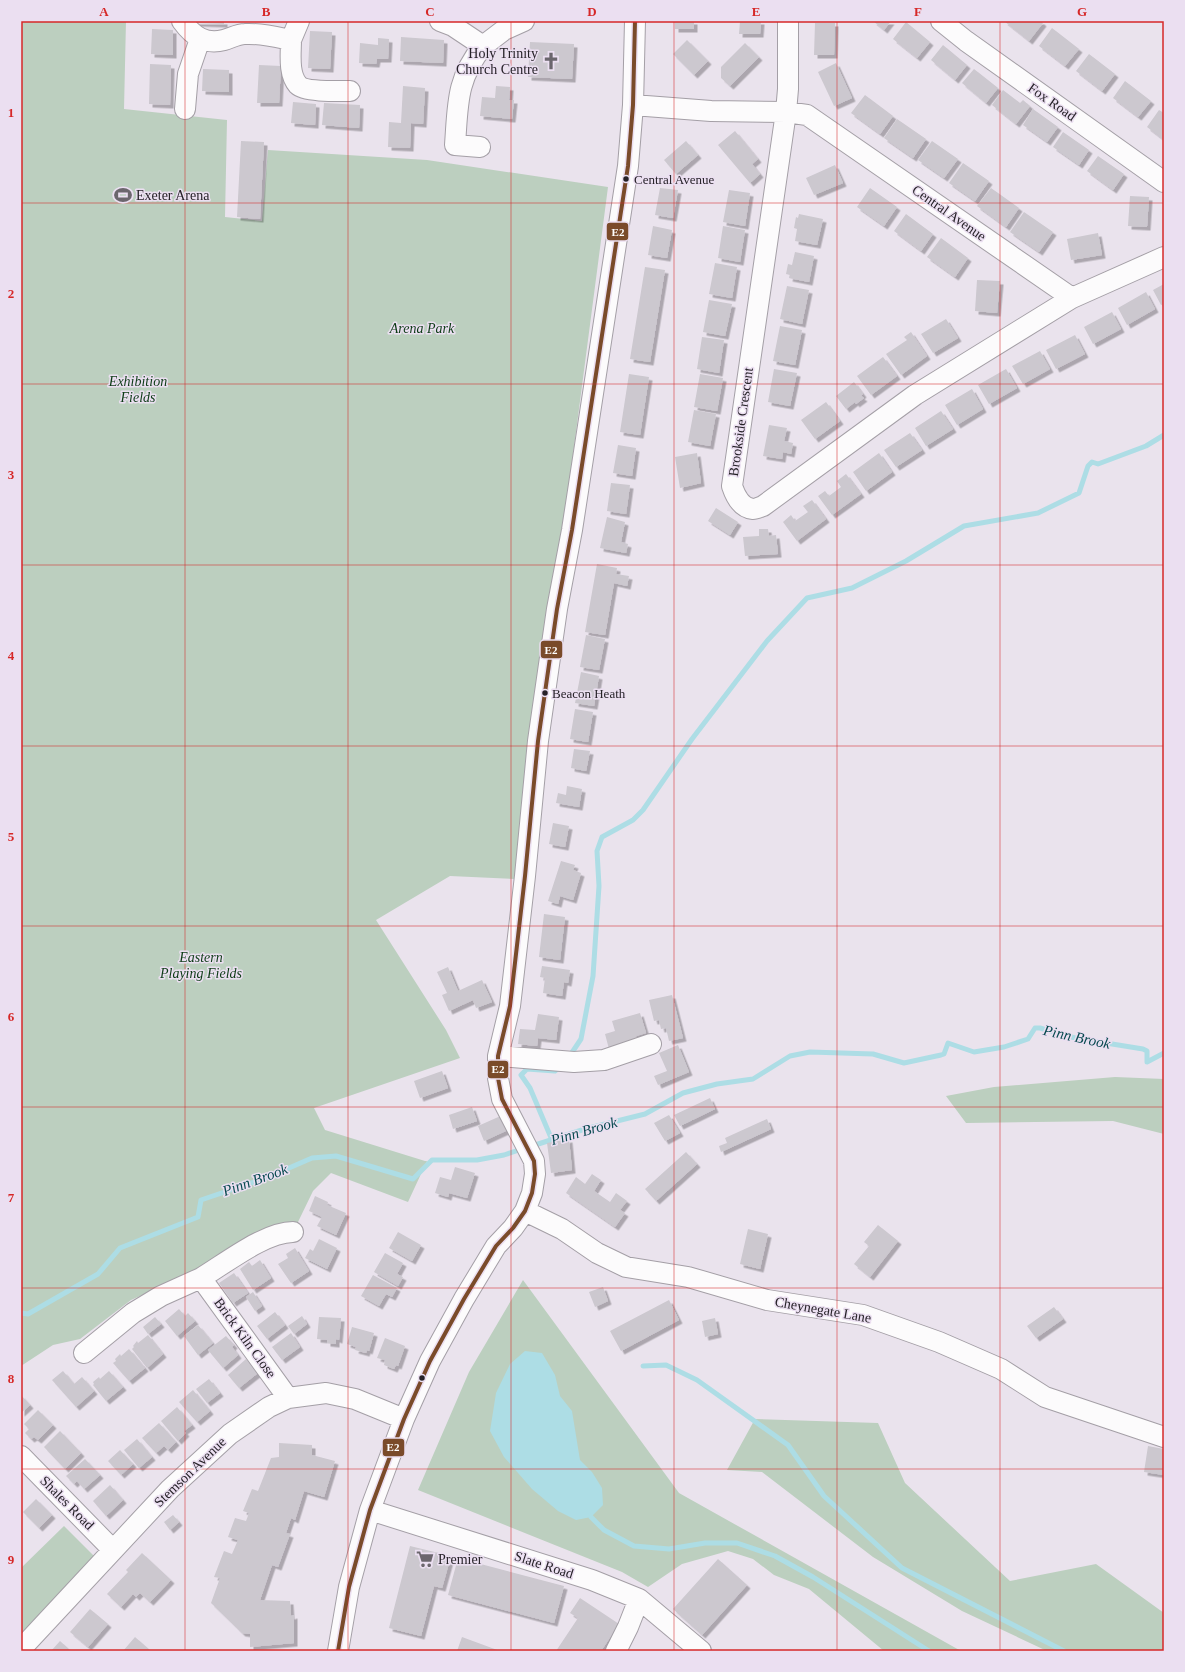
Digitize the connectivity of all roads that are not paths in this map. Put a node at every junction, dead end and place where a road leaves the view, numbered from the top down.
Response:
1 (182, 21) edge
2 (299, 21) edge
3 (440, 21) edge
4 (524, 21) edge
5 (635, 21) edge
6 (788, 21) edge
7 (941, 21) edge
8 (200, 39) junction
9 (291, 40) junction
10 (483, 46) junction
11 (350, 91) dead end
12 (633, 105) junction
13 (185, 109) dead end
14 (786, 112) junction
15 (480, 148) dead end
16 (1164, 182) edge
17 (1164, 257) edge
18 (1072, 298) junction
19 (651, 1044) dead end
20 (498, 1056) junction
21 (525, 1211) junction
22 (293, 1232) dead end
23 (201, 1278) junction
24 (84, 1353) dead end
25 (288, 1398) junction
26 (404, 1419) junction
27 (1164, 1437) edge
28 (21, 1456) edge
29 (370, 1510) junction
30 (113, 1550) junction
31 (639, 1599) junction
32 (23, 1641) edge
33 (338, 1651) edge
34 (616, 1651) edge
35 (701, 1651) edge

1 - 8 street
2 - 9 street
3 - 10 street
4 - 10 street
5 - 12 street
6 - 14 street
7 - 16 street, Fox Road
8 - 9 street
8 - 13 street
9 - 11 street
10 - 15 street
12 - 14 street, Central Avenue
12 - 20 street
14 - 18 street, Central Avenue
14 - 18 street, Brookside Crescent
17 - 18 street
19 - 20 street
20 - 21 street
21 - 26 street
21 - 27 street, Cheynegate Lane
22 - 23 street
23 - 24 street
23 - 25 street, Brick Kiln Close
25 - 26 street, Stemson Avenue
25 - 30 street, Stemson Avenue
26 - 29 street
28 - 30 street, Shales Road
29 - 31 street, Slate Road
29 - 33 street
30 - 32 street, Stemson Avenue
31 - 34 street
31 - 35 street, Slate Road

